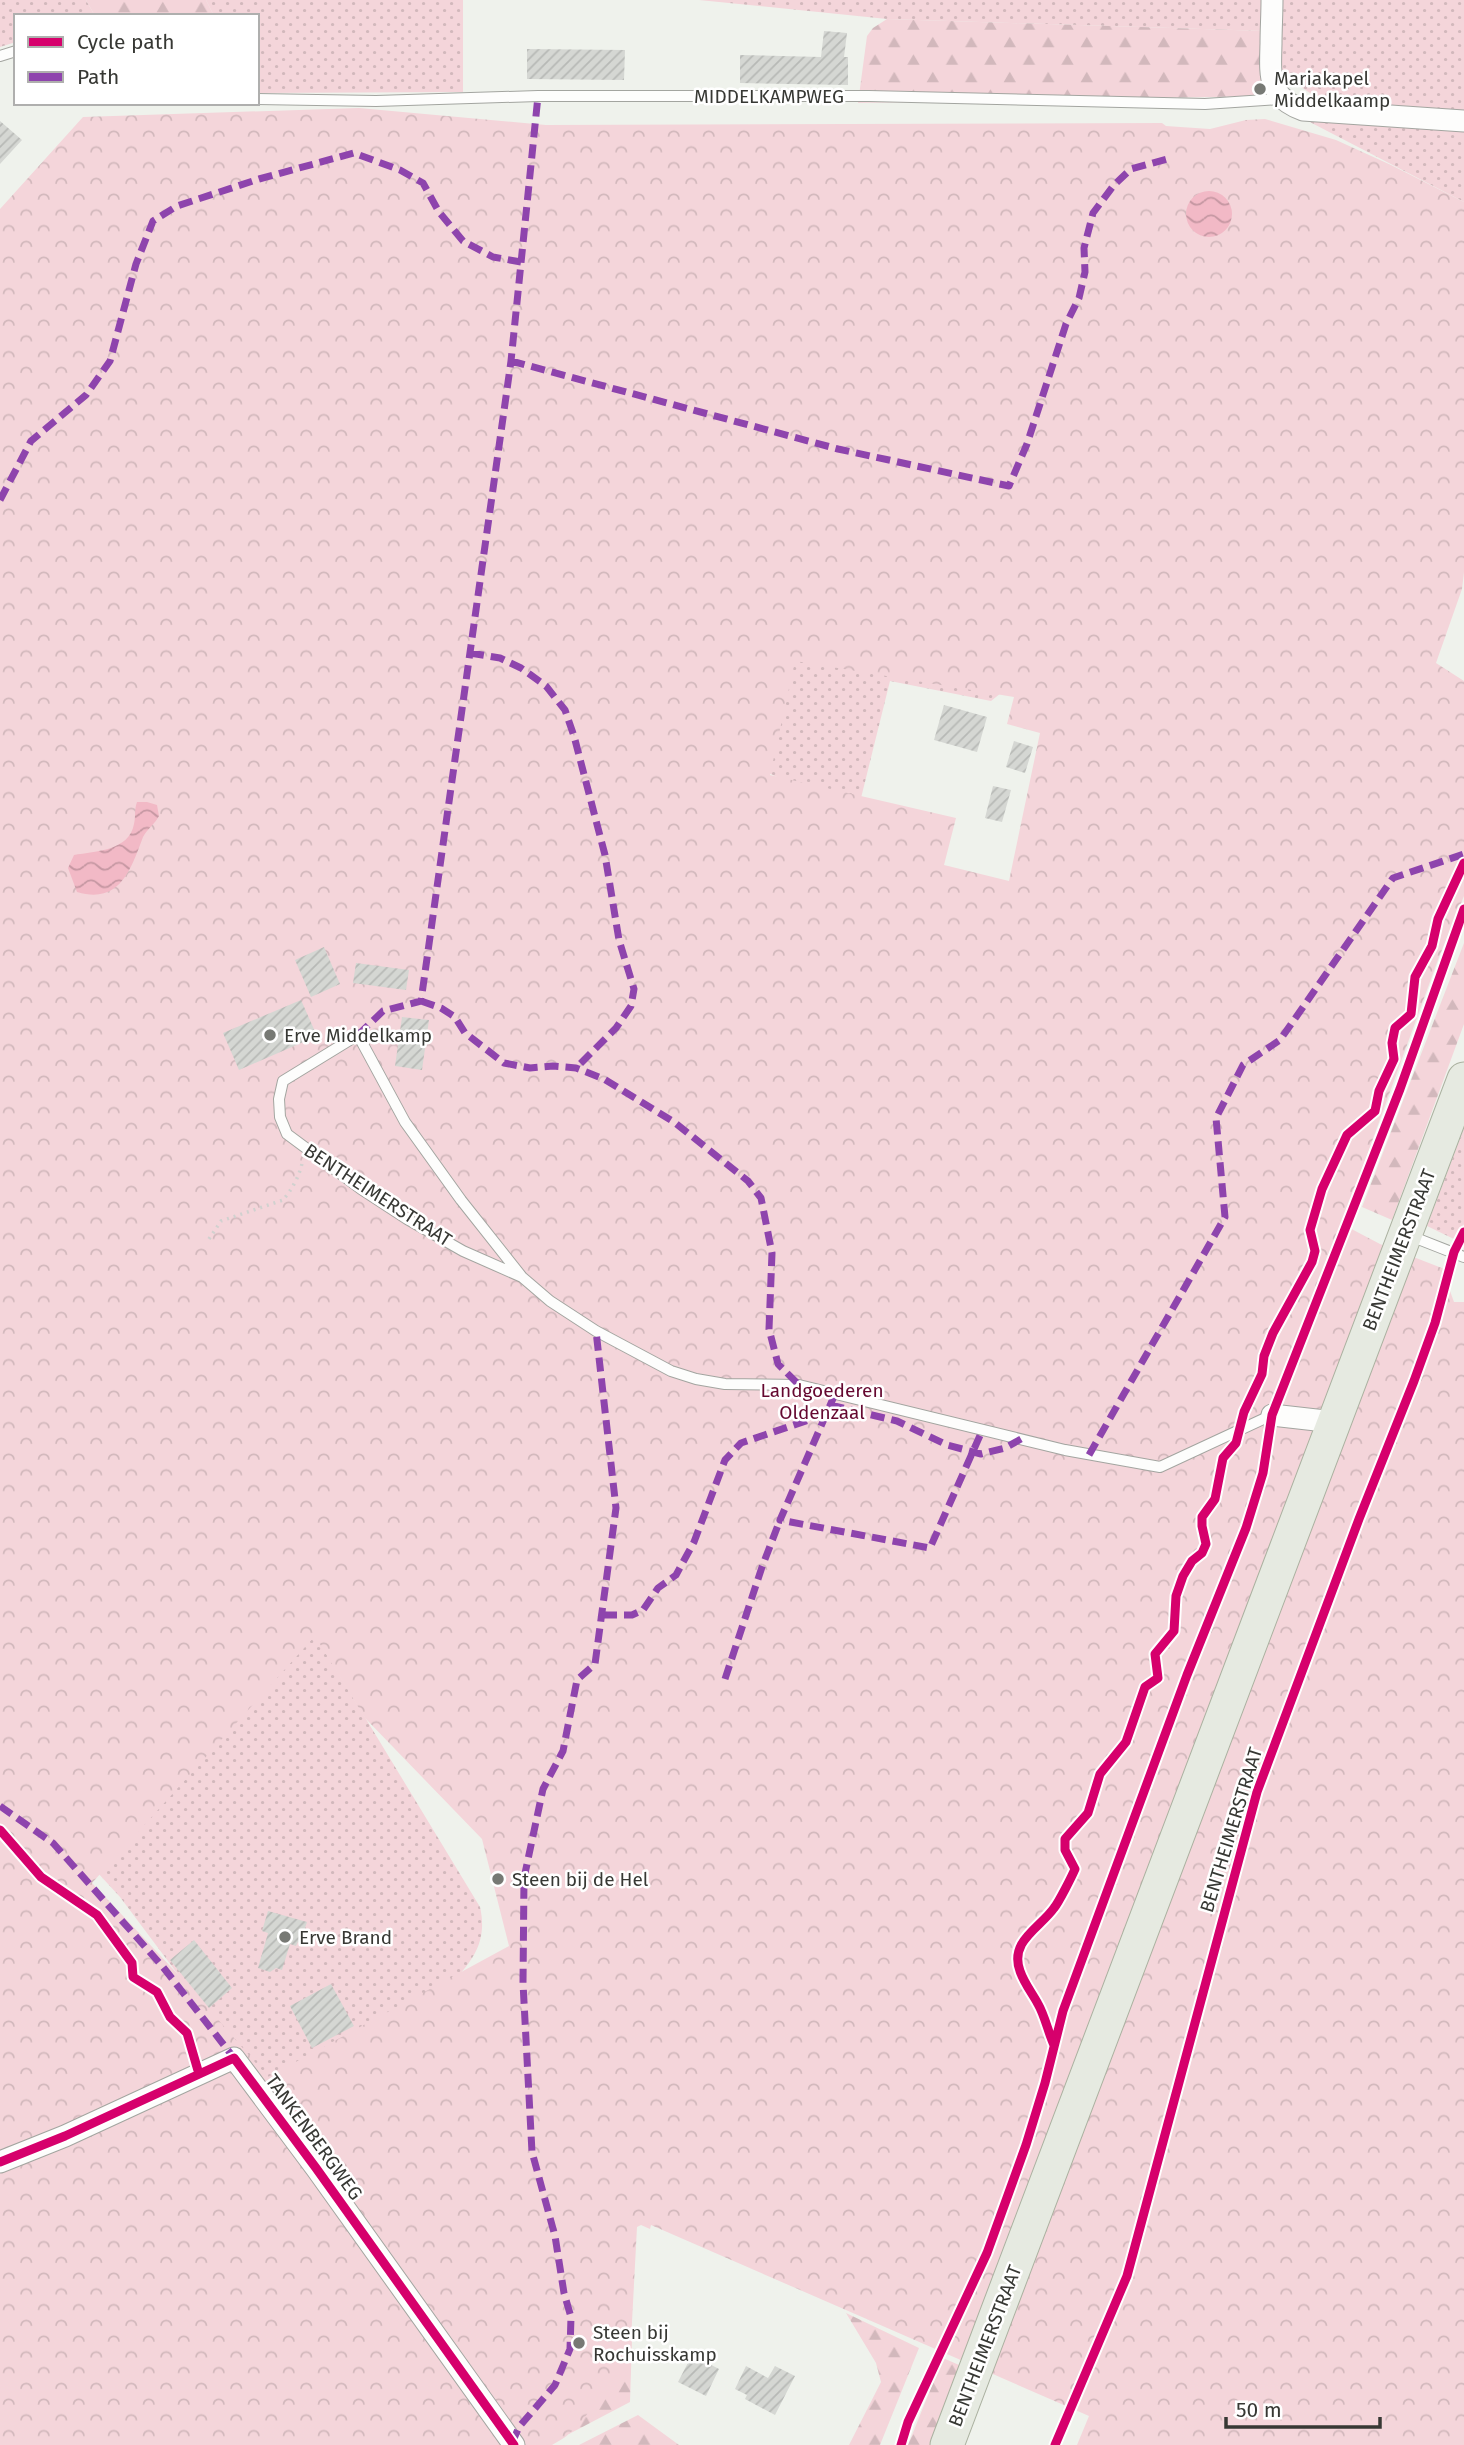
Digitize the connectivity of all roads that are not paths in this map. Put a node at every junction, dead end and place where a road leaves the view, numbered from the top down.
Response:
1 (1272, 0) edge
2 (259, 99) edge
3 (1281, 99) junction
4 (1464, 121) edge
5 (1464, 1079) edge
6 (1406, 1234) junction
7 (1464, 1257) edge
8 (522, 1276) junction
9 (1272, 1415) joint
10 (1334, 1422) junction
11 (0, 2162) edge
12 (514, 2445) edge
13 (947, 2445) edge

1 - 3 street
2 - 3 lane, MIDDELKAMPWEG
3 - 4 street
5 - 6 main road, BENTHEIMERSTRAAT
6 - 7 lane
6 - 10 main road, BENTHEIMERSTRAAT
8 - 8 lane, BENTHEIMERSTRAAT
8 - 9 lane, BENTHEIMERSTRAAT
9 - 10 street, BENTHEIMERSTRAAT
10 - 13 main road, BENTHEIMERSTRAAT
11 - 12 street, TANKENBERGWEG

